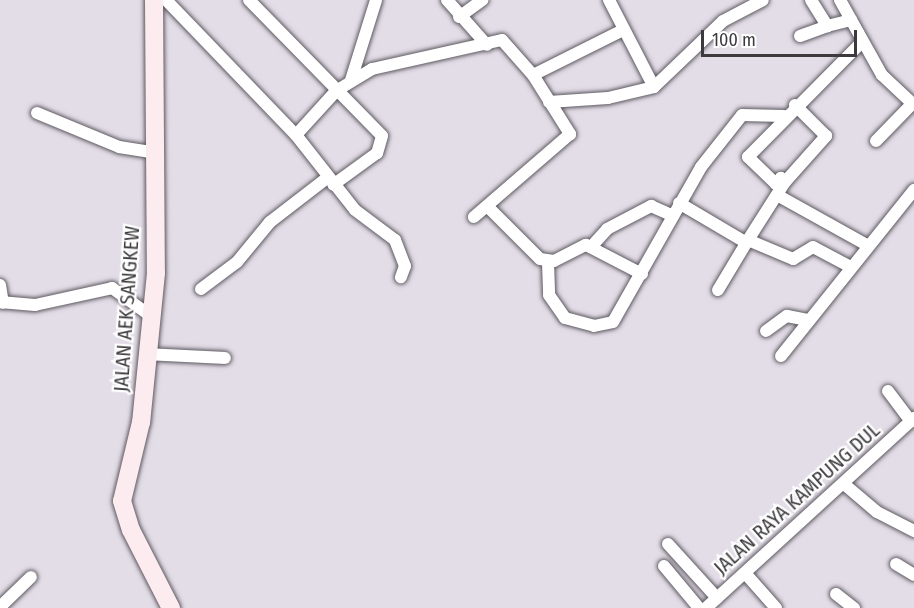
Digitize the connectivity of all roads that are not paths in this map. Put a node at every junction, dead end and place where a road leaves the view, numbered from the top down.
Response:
1 (154, 0) edge
2 (166, 0) edge
3 (249, 0) edge
4 (376, 0) edge
5 (447, 0) edge
6 (482, 0) edge
7 (609, 0) edge
8 (763, 0) edge
9 (811, 0) edge
10 (840, 0) edge
11 (459, 17) junction
12 (851, 20) junction
13 (827, 26) junction
14 (623, 30) junction
15 (800, 36) dead end
16 (862, 42) junction
17 (487, 45) junction
18 (534, 75) junction
19 (351, 80) junction
20 (654, 87) junction
21 (336, 91) junction
22 (549, 102) junction
23 (913, 104) edge
24 (795, 105) junction
25 (37, 113) dead end
26 (784, 116) junction
27 (296, 135) junction
28 (876, 141) dead end
29 (156, 153) junction
30 (330, 182) junction
31 (785, 182) junction
32 (914, 190) edge
33 (777, 195) junction
34 (679, 203) junction
35 (487, 206) junction
36 (673, 216) junction
37 (474, 217) dead end
38 (747, 241) junction
39 (865, 244) junction
40 (591, 247) junction
41 (548, 262) junction
42 (848, 266) junction
43 (642, 274) junction
44 (401, 277) dead end
45 (0, 285) edge
46 (201, 289) dead end
47 (718, 290) dead end
48 (2, 302) edge
49 (151, 316) junction
50 (808, 320) junction
51 (766, 331) dead end
52 (146, 354) junction
53 (781, 356) dead end
54 (225, 358) dead end
55 (888, 391) dead end
56 (912, 420) edge
57 (844, 484) junction
58 (914, 531) edge
59 (668, 544) dead end
60 (897, 564) dead end
61 (664, 566) dead end
62 (745, 573) junction
63 (914, 574) edge
64 (31, 577) dead end
65 (836, 594) dead end
66 (717, 598) junction
67 (165, 606) edge
68 (0, 607) edge
69 (699, 608) edge
70 (706, 608) edge
71 (776, 608) edge
72 (854, 608) edge

1 - 29 street, JALAN AEK SANGKEW
2 - 27 street
3 - 21 street
4 - 19 street
5 - 11 street
6 - 11 street
7 - 14 street
8 - 20 street
9 - 13 street
10 - 12 street
11 - 17 street
12 - 13 street
12 - 16 street
13 - 15 street
14 - 18 street
14 - 20 street
16 - 23 street
16 - 24 street
17 - 18 street
17 - 19 street
18 - 22 street
19 - 21 street
20 - 22 street
21 - 27 street
21 - 30 street
22 - 35 street
23 - 28 street
24 - 26 street
24 - 31 street
25 - 29 street
26 - 31 street
26 - 34 street
27 - 30 street
29 - 49 street, JALAN AEK SANGKEW
30 - 44 street
30 - 46 street
31 - 33 street
32 - 39 street
33 - 38 street
33 - 39 street
34 - 36 street
34 - 38 street
35 - 37 street
35 - 41 street
36 - 40 street
36 - 43 street
38 - 42 street
38 - 47 street
39 - 42 street
40 - 41 street
40 - 43 street
41 - 43 street
42 - 50 street
45 - 48 street
48 - 49 street
49 - 52 street, JALAN AEK SANGKEW
50 - 51 street
50 - 53 street
52 - 54 street
52 - 67 street, JALAN AEK SANGKEW
55 - 56 street
56 - 57 street, JALAN RAYA KAMPUNG DUL
57 - 58 street
57 - 62 street, JALAN RAYA KAMPUNG DUL
59 - 66 street
60 - 63 street
61 - 69 street
62 - 66 street, JALAN RAYA KAMPUNG DUL
62 - 71 street
64 - 68 street
65 - 72 street
66 - 70 street, JALAN RAYA KAMPUNG DUL

